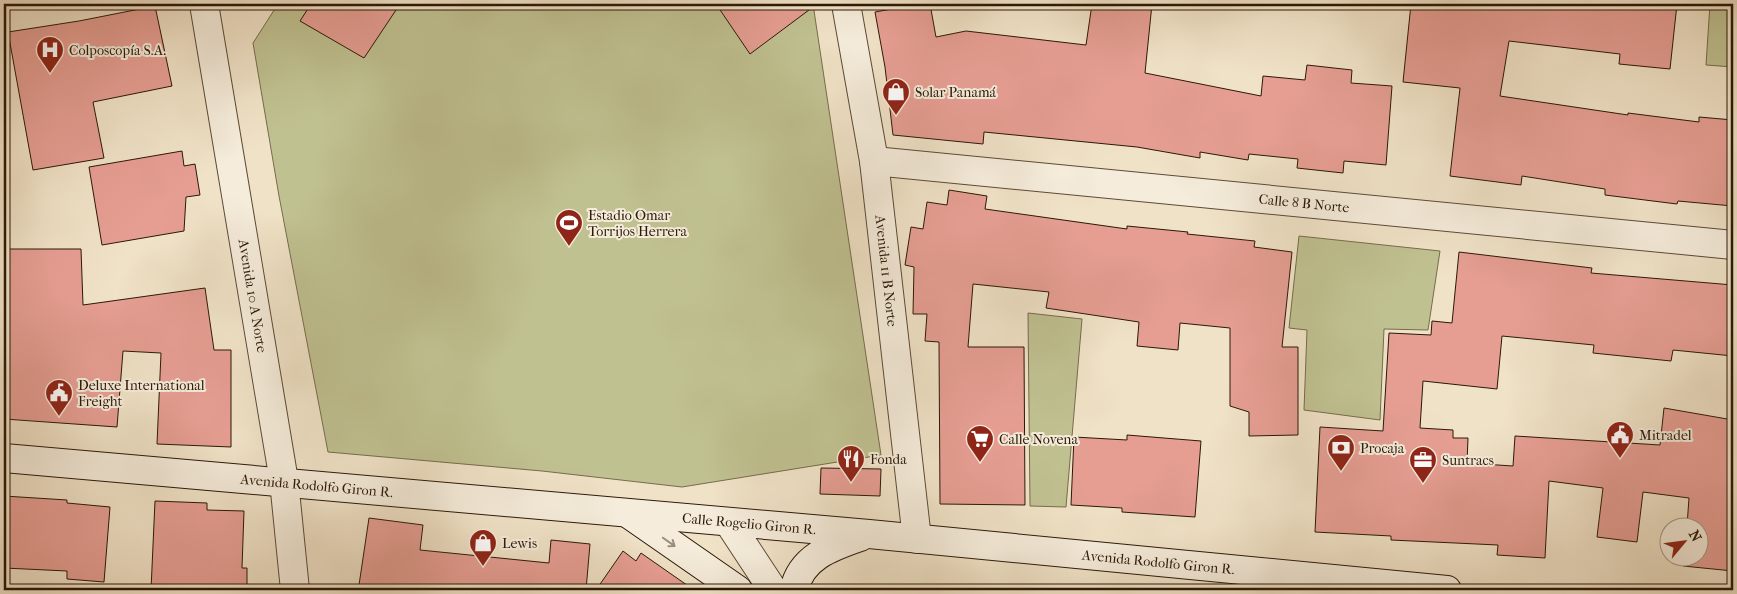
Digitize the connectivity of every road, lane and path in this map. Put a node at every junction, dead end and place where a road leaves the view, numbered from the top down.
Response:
1 (204, 4) edge
2 (846, 4) edge
3 (874, 161) junction
4 (1733, 245) edge
5 (4, 458) edge
6 (284, 481) junction
7 (628, 514) junction
8 (729, 522) junction
9 (869, 534) junction
10 (917, 539) junction
11 (295, 590) edge
12 (738, 590) edge
13 (773, 590) edge
14 (794, 590) edge
15 (1447, 590) edge

1 - 6 street, Avenida 10 A Norte
2 - 3 street, Avenida 11 B Norte
3 - 4 street, Calle 8 B Norte
3 - 10 street, Avenida 11 B Norte
5 - 6 street, Avenida Rodolfo Giron R.
6 - 7 street, Avenida Rodolfo Giron R.
6 - 11 street, Avenida 10 A Norte
7 - 8 street, Calle Rogelio Giron R.
7 -> 12 street
8 - 9 street, Calle Rogelio Giron R.
8 - 13 street
9 - 10 street, Avenida Rodolfo Giron R.
9 - 14 street
10 - 15 street, Avenida Rodolfo Giron R.

